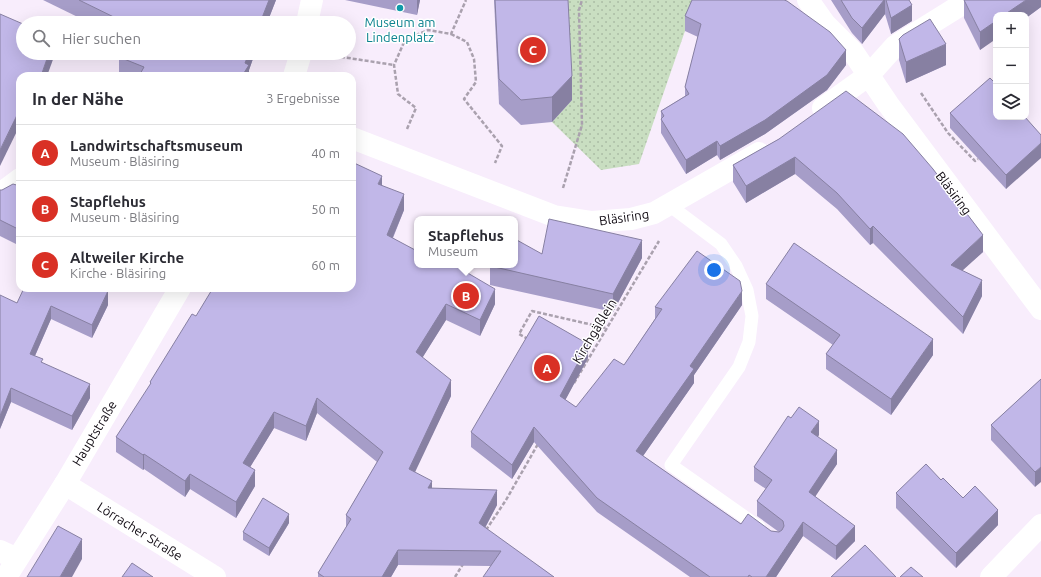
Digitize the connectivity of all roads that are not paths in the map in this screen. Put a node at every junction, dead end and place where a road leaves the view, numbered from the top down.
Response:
1 (312, 0) edge
2 (808, 0) edge
3 (969, 0) edge
4 (309, 16) edge
5 (299, 60) edge
6 (295, 72) edge
7 (869, 75) junction
8 (808, 119) edge
9 (356, 140) edge
10 (778, 141) edge
11 (16, 182) edge
12 (0, 194) edge
13 (662, 209) junction
14 (178, 292) edge
15 (1041, 309) edge
16 (64, 484) junction
17 (1041, 525) edge
18 (770, 535) edge
19 (8, 562) edge
20 (215, 577) edge
21 (991, 577) edge

1 - 4 street
2 - 7 street, Bläsiring
3 - 7 street
5 - 6 street
7 - 8 street
7 - 15 street, Bläsiring
9 - 13 street, Bläsiring
10 - 13 street, Bläsiring
11 - 12 street
13 - 18 lane
14 - 16 street, Hauptstraße
16 - 19 street, Hauptstraße
16 - 20 street, Lörracher Straße
17 - 21 street

